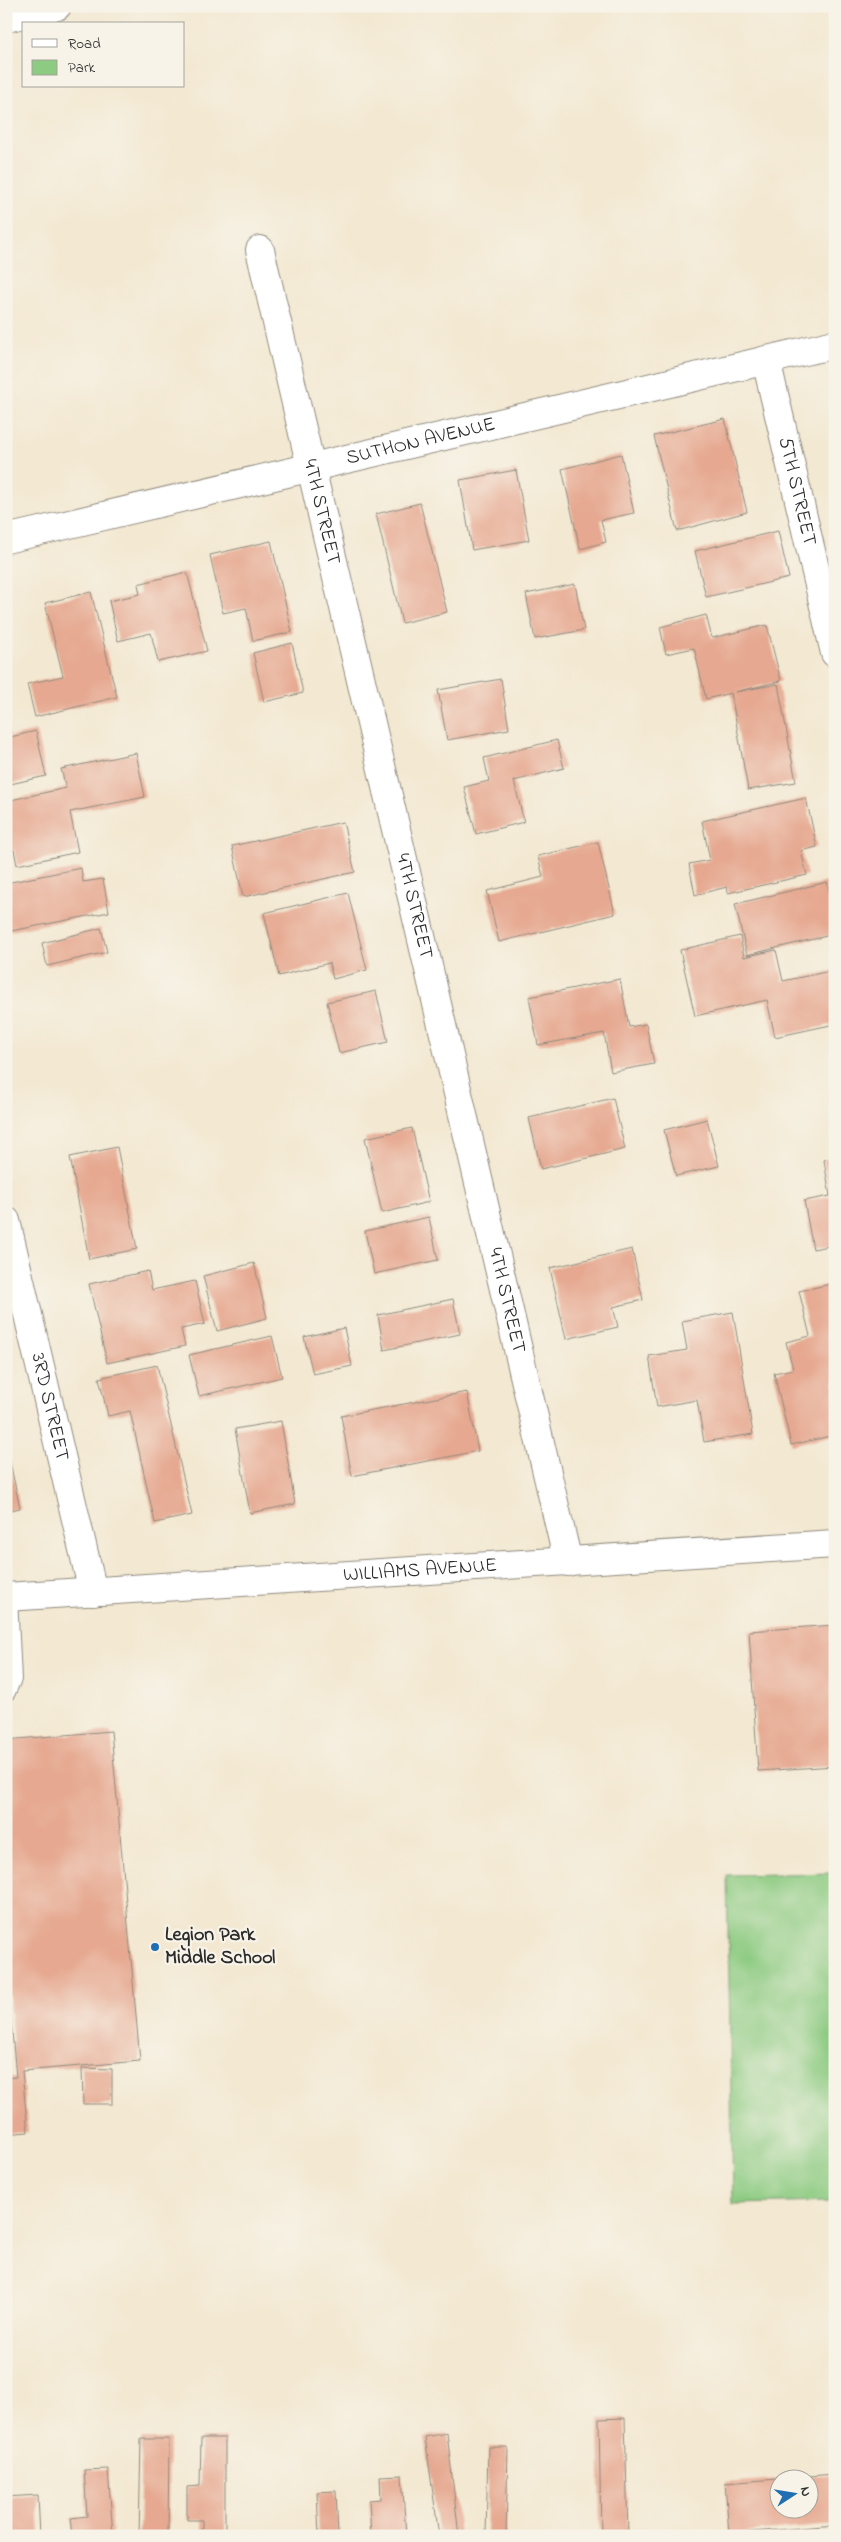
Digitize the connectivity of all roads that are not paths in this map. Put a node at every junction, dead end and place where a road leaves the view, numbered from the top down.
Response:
1 (57, 6) edge
2 (6, 18) edge
3 (260, 250) dead end
4 (835, 344) edge
5 (766, 360) junction
6 (310, 467) junction
7 (6, 539) edge
8 (835, 653) edge
9 (6, 1221) edge
10 (835, 1544) edge
11 (568, 1562) junction
12 (93, 1592) junction
13 (7, 1597) edge
14 (6, 1692) edge

1 - 2 street
3 - 6 street, 4TH STREET
4 - 5 street, SUTHON AVENUE
5 - 6 street, SUTHON AVENUE
5 - 8 street, 5TH STREET
6 - 7 street, SUTHON AVENUE
6 - 11 street, 4TH STREET
9 - 12 street, 3RD STREET
10 - 11 street, WILLIAMS AVENUE
11 - 12 street, WILLIAMS AVENUE
12 - 13 street, WILLIAMS AVENUE
13 - 14 lane

